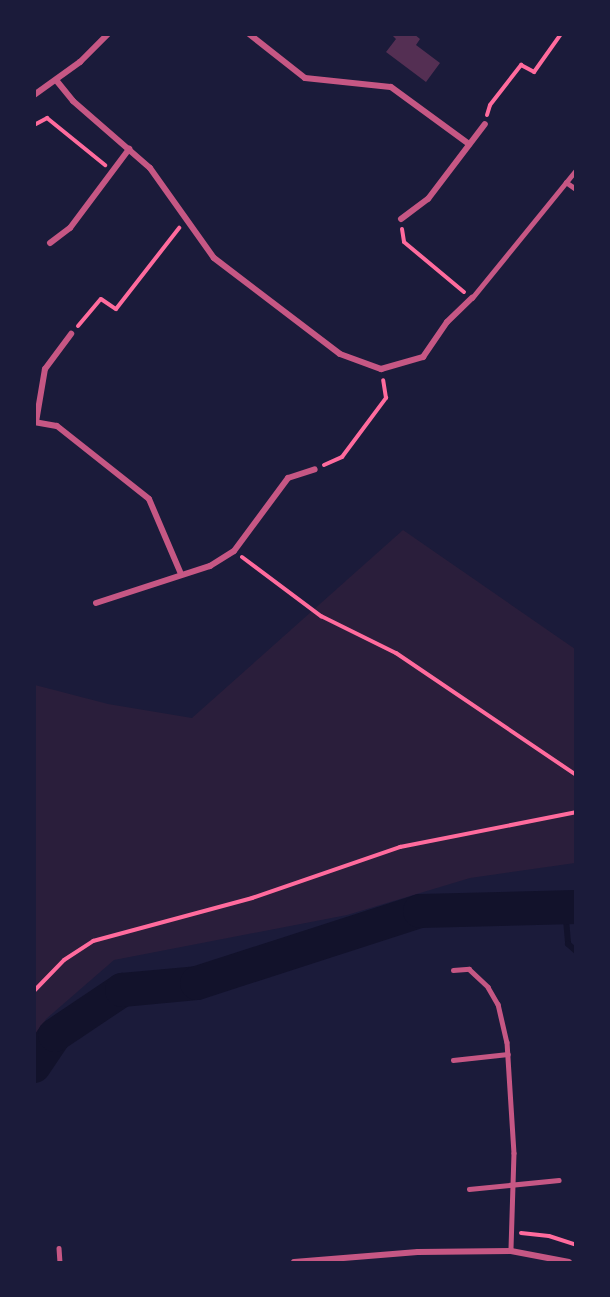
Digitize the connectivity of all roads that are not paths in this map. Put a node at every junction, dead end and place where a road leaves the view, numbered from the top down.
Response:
1 (108, 34) edge
2 (249, 34) edge
3 (56, 80) junction
4 (34, 95) edge
5 (485, 124) road end
6 (469, 144) junction
7 (129, 149) junction
8 (576, 170) edge
9 (566, 182) junction
10 (576, 189) edge
11 (401, 219) road end
12 (51, 243) dead end
13 (472, 298) joint
14 (71, 334) road end
15 (35, 422) edge
16 (315, 469) road end
17 (181, 574) junction
18 (96, 603) dead end
19 (453, 970) dead end
20 (508, 1054) junction
21 (453, 1060) dead end
22 (559, 1180) dead end
23 (513, 1186) junction
24 (469, 1189) dead end
25 (59, 1248) dead end
26 (511, 1251) junction
27 (60, 1263) edge
28 (294, 1263) edge
29 (569, 1263) edge

1 - 3 street
2 - 6 street
3 - 4 street
3 - 7 street
5 - 6 street
6 - 11 street
7 - 12 street
7 - 13 street
8 - 9 lane
9 - 10 lane
9 - 13 lane
14 - 15 street
15 - 17 street
16 - 17 street
17 - 18 street
19 - 20 lane
20 - 21 lane
20 - 23 lane
22 - 23 lane
23 - 24 lane
23 - 26 lane
25 - 27 lane
26 - 28 street
26 - 29 street

